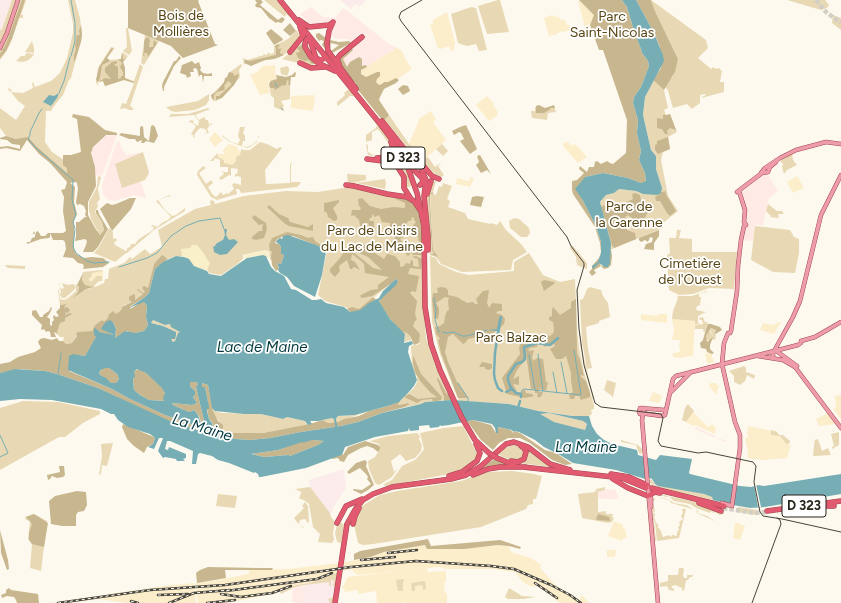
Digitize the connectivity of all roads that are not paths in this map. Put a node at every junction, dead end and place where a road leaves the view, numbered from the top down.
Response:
1 (18, 0) edge
2 (281, 0) edge
3 (298, 22) junction
4 (362, 37) dead end
5 (307, 39) dead end
6 (0, 48) edge
7 (290, 52) dead end
8 (325, 59) dead end
9 (300, 64) dead end
10 (331, 68) junction
11 (342, 71) junction
12 (349, 85) junction
13 (364, 100) junction
14 (373, 116) junction
15 (380, 120) junction
16 (396, 138) junction
17 (841, 144) edge
18 (376, 158) dead end
19 (367, 159) dead end
20 (410, 161) dead end
21 (841, 175) edge
22 (439, 179) dead end
23 (431, 182) dead end
24 (346, 185) dead end
25 (420, 185) dead end
26 (411, 199) junction
27 (428, 229) junction
28 (425, 244) junction
29 (427, 254) junction
30 (841, 322) edge
31 (781, 349) junction
32 (775, 350) junction
33 (755, 356) junction
34 (783, 356) junction
35 (773, 358) junction
36 (722, 364) junction
37 (691, 372) junction
38 (669, 394) junction
39 (665, 411) junction
40 (642, 413) junction
41 (841, 423) edge
42 (468, 427) junction
43 (841, 428) edge
44 (490, 452) junction
45 (499, 457) junction
46 (526, 467) junction
47 (570, 470) junction
48 (468, 476) junction
49 (609, 476) junction
50 (434, 480) junction
51 (649, 488) junction
52 (677, 493) junction
53 (367, 497) junction
54 (683, 497) junction
55 (841, 500) edge
56 (809, 505) junction
57 (798, 506) junction
58 (834, 506) dead end
59 (358, 508) junction
60 (767, 511) tunnel mouth
61 (787, 512) dead end
62 (353, 524) dead end
63 (345, 529) junction
64 (345, 540) junction
65 (653, 543) junction
66 (335, 602) edge
67 (658, 603) edge

1 - 6 main road
2 - 3 highway
2 - 12 highway, D 323
3 - 7 highway
3 - 8 highway
3 - 11 highway
3 - 13 highway, D 323
4 - 11 highway
5 - 10 highway
9 - 10 highway
10 - 12 highway
11 - 13 highway
12 - 14 highway, D 323
13 - 15 highway, D 323
14 - 18 highway
14 - 28 highway, D 323
15 - 16 highway
15 - 29 highway, D 323
16 - 22 highway
16 - 25 highway
17 - 36 main road
19 - 26 highway
20 - 27 highway
21 - 32 main road
23 - 27 highway
24 - 26 highway
26 - 28 highway
27 - 29 highway
28 - 29 highway, D 323
29 - 42 highway, D 323
30 - 31 main road
31 - 32 main road
31 - 34 main road
32 - 33 main road
32 - 34 main road
32 - 35 main road
33 - 35 main road
33 - 36 main road
34 - 41 main road
35 - 43 main road
36 - 37 main road
36 - 52 main road
37 - 38 main road
37 - 38 main road
38 - 39 main road
39 - 40 main road
39 - 40 main road
40 - 51 main road
42 - 44 highway, D 323
42 - 44 highway, D 323
42 - 50 highway
44 - 45 highway, D 323, bridge
45 - 46 highway, D 323
45 - 47 highway, D 323
45 - 48 highway
46 - 48 highway
46 - 49 highway, D 323
47 - 49 highway, D 323
47 - 50 highway
48 - 59 highway
49 - 51 highway, D 323
49 - 51 highway
50 - 53 highway
51 - 52 main road
51 - 54 highway, D 323
51 - 65 main road
51 - 65 main road
52 - 54 highway
53 - 63 highway
53 - 63 highway
54 - 54 highway, D 323
55 - 56 highway, D 323
56 - 57 highway, D 323
56 - 58 highway
57 - 60 highway, D 323
57 - 61 highway
59 - 62 highway
59 - 64 highway
63 - 64 highway
64 - 66 highway
65 - 67 main road

